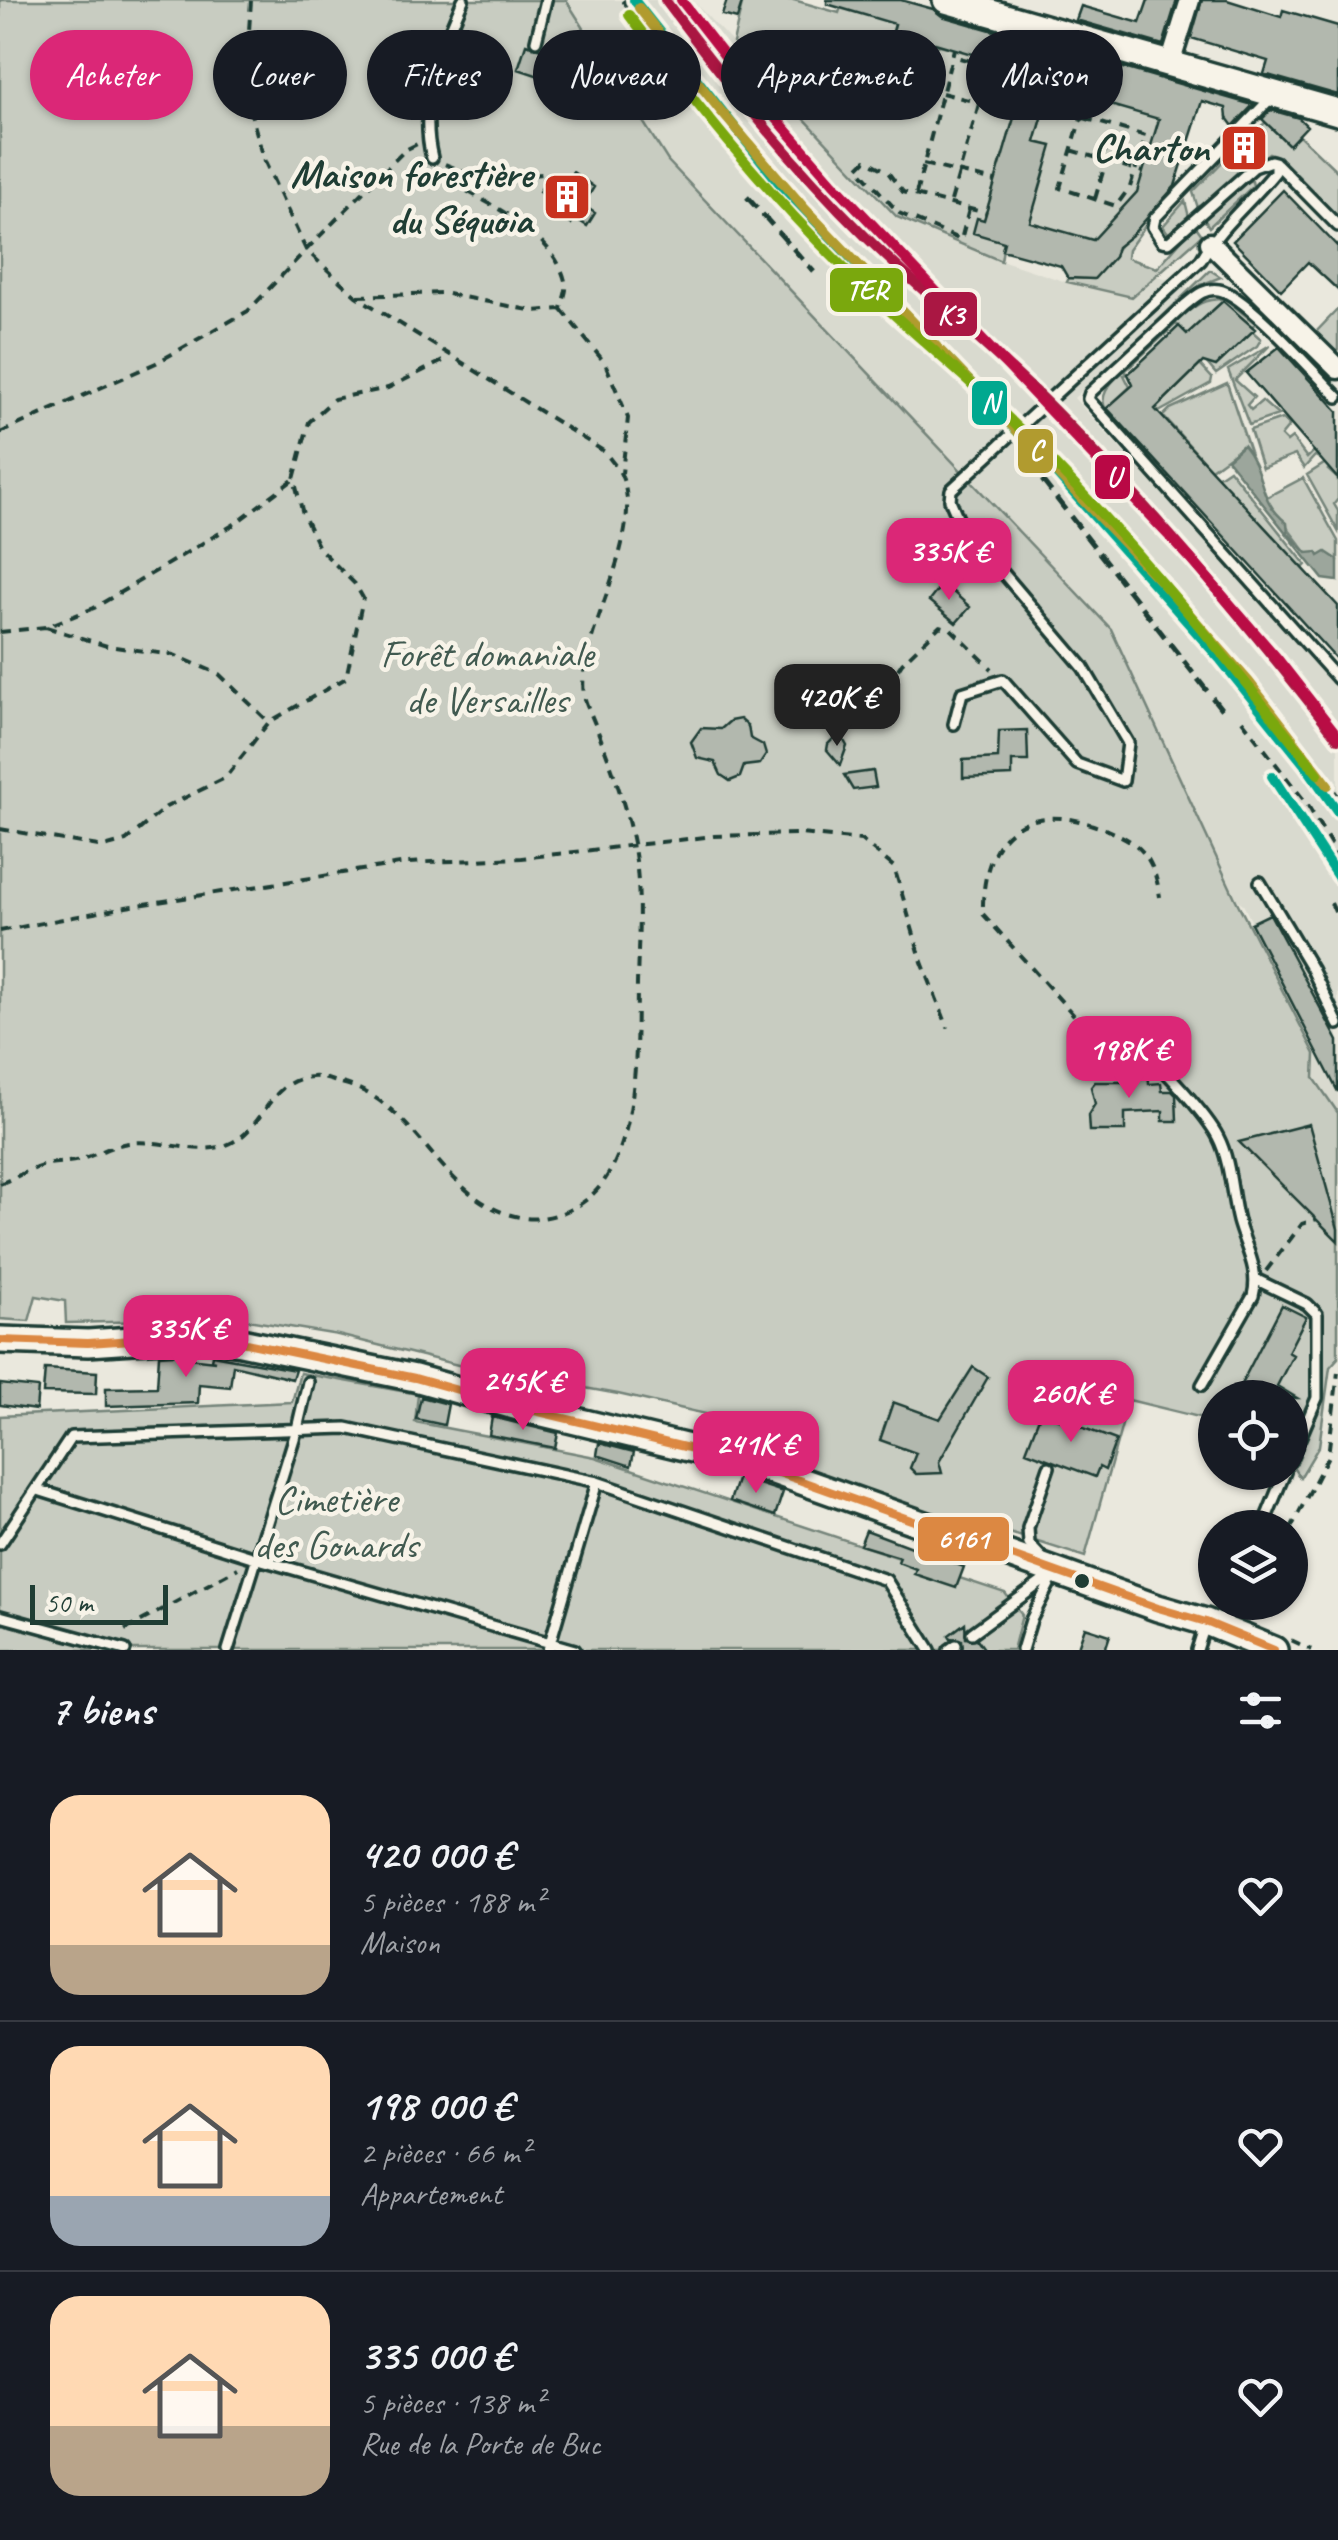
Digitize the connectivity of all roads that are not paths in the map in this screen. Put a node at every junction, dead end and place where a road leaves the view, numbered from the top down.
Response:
1 (463, 0) edge
2 (546, 0) edge
3 (1190, 0) edge
4 (963, 2) edge
5 (538, 30) edge
6 (1170, 64) junction
7 (1276, 93) junction
8 (1338, 112) edge
9 (432, 158) road end
10 (1275, 162) junction
11 (1338, 226) edge
12 (1210, 243) junction
13 (1338, 369) edge
14 (1338, 397) edge
15 (1338, 678) edge
16 (954, 724) dead end
17 (1260, 882) dead end
18 (1338, 1024) edge
19 (1108, 1053) road end
20 (1257, 1280) junction
21 (0, 1340) edge
22 (1204, 1380) edge
23 (308, 1382) dead end
24 (1308, 1419) edge
25 (297, 1429) junction
26 (1050, 1467) dead end
27 (597, 1482) junction
28 (38, 1490) junction
29 (0, 1544) edge
30 (256, 1558) junction
31 (1056, 1571) junction
32 (0, 1616) edge
33 (1217, 1620) edge
34 (1213, 1625) junction
35 (972, 1633) dead end
36 (549, 1646) edge
37 (125, 1650) edge
38 (228, 1650) edge
39 (575, 1650) edge
40 (930, 1650) edge
41 (1022, 1650) edge
42 (1197, 1650) edge
43 (1274, 1650) edge

1 - 9 lane
2 - 5 lane
3 - 6 street
4 - 6 main road
6 - 7 main road
7 - 8 main road
7 - 10 lane
10 - 11 lane
10 - 12 lane
12 - 13 street
12 - 16 lane
14 - 15 lane
17 - 18 lane
19 - 20 lane
20 - 22 lane
20 - 24 lane
21 - 31 main road
23 - 25 lane
25 - 27 lane
25 - 28 lane
25 - 30 lane
26 - 31 lane
27 - 36 lane
27 - 40 lane
28 - 29 lane
28 - 30 lane
30 - 36 lane
30 - 38 lane
31 - 34 main road
31 - 35 lane
31 - 41 lane
32 - 37 lane
33 - 34 lane
34 - 42 lane
34 - 43 main road
36 - 39 lane

